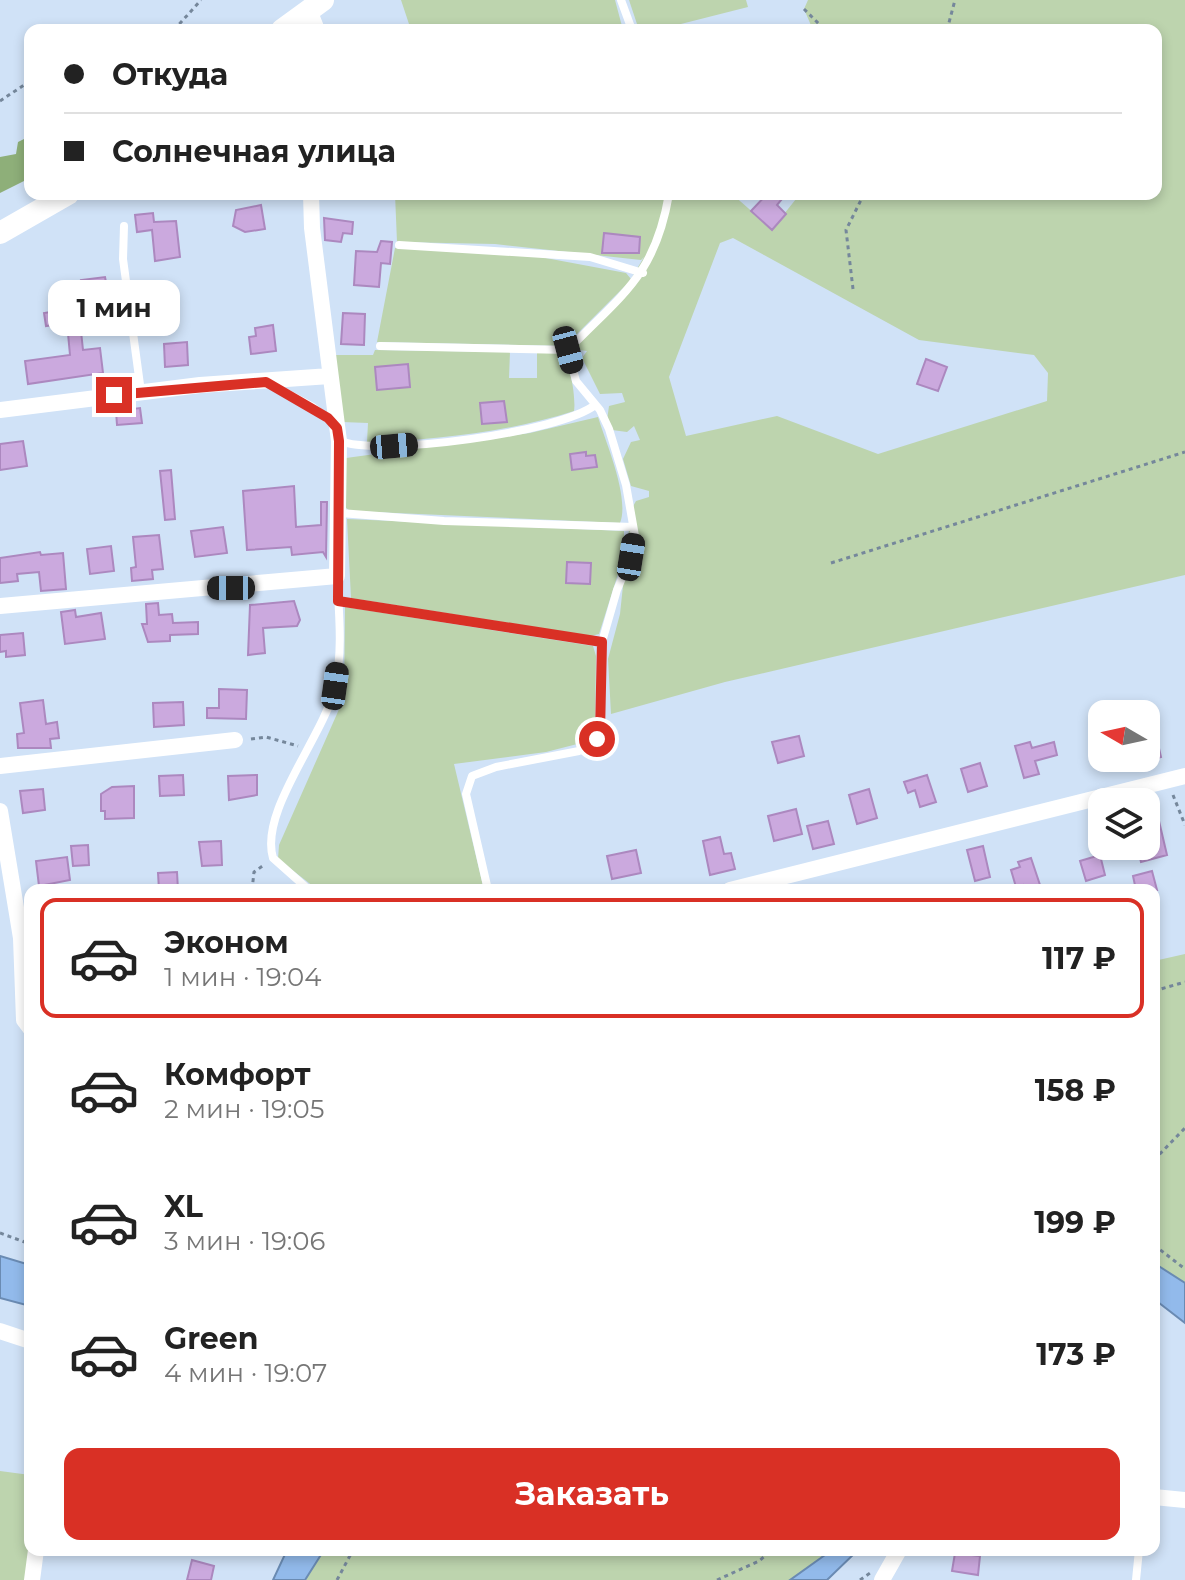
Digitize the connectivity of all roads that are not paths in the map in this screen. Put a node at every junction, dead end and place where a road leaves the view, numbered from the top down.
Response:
1 (621, 0) edge
2 (316, 13) edge
3 (294, 24) edge
4 (630, 24) edge
5 (58, 200) edge
6 (311, 200) edge
7 (668, 200) edge
8 (124, 226) dead end
9 (0, 233) edge
10 (399, 245) dead end
11 (643, 273) junction
12 (380, 346) dead end
13 (568, 350) junction
14 (330, 376) junction
15 (266, 382) junction
16 (141, 392) junction
17 (595, 405) junction
18 (0, 410) edge
19 (338, 435) junction
20 (340, 513) junction
21 (633, 527) junction
22 (337, 576) junction
23 (338, 601) junction
24 (0, 606) edge
25 (602, 642) junction
26 (235, 740) road end
27 (0, 766) edge
28 (1185, 776) edge
29 (0, 811) edge
30 (302, 884) edge
31 (487, 884) edge
32 (754, 884) edge
33 (24, 927) edge
34 (0, 1331) edge
35 (24, 1339) edge
36 (1160, 1498) edge
37 (1185, 1500) edge
38 (35, 1556) edge
39 (896, 1556) edge
40 (1138, 1556) edge
41 (32, 1580) edge
42 (882, 1580) edge
43 (1136, 1580) edge

1 - 4 lane
2 - 3 main road
5 - 9 main road
6 - 14 street
7 - 11 lane
8 - 16 lane
10 - 11 lane
11 - 13 lane
12 - 13 lane
13 - 17 lane
14 - 15 street
14 - 19 street
15 - 16 street
15 - 19 lane
16 - 18 street
17 - 19 lane
17 - 21 lane
19 - 20 street
20 - 21 lane
20 - 22 street
21 - 25 lane
22 - 23 lane
22 - 24 street
23 - 25 lane
23 - 30 lane
25 - 31 lane
26 - 27 street
28 - 32 street
29 - 33 street
34 - 35 street
36 - 37 street
38 - 41 street
39 - 42 street
40 - 43 lane

